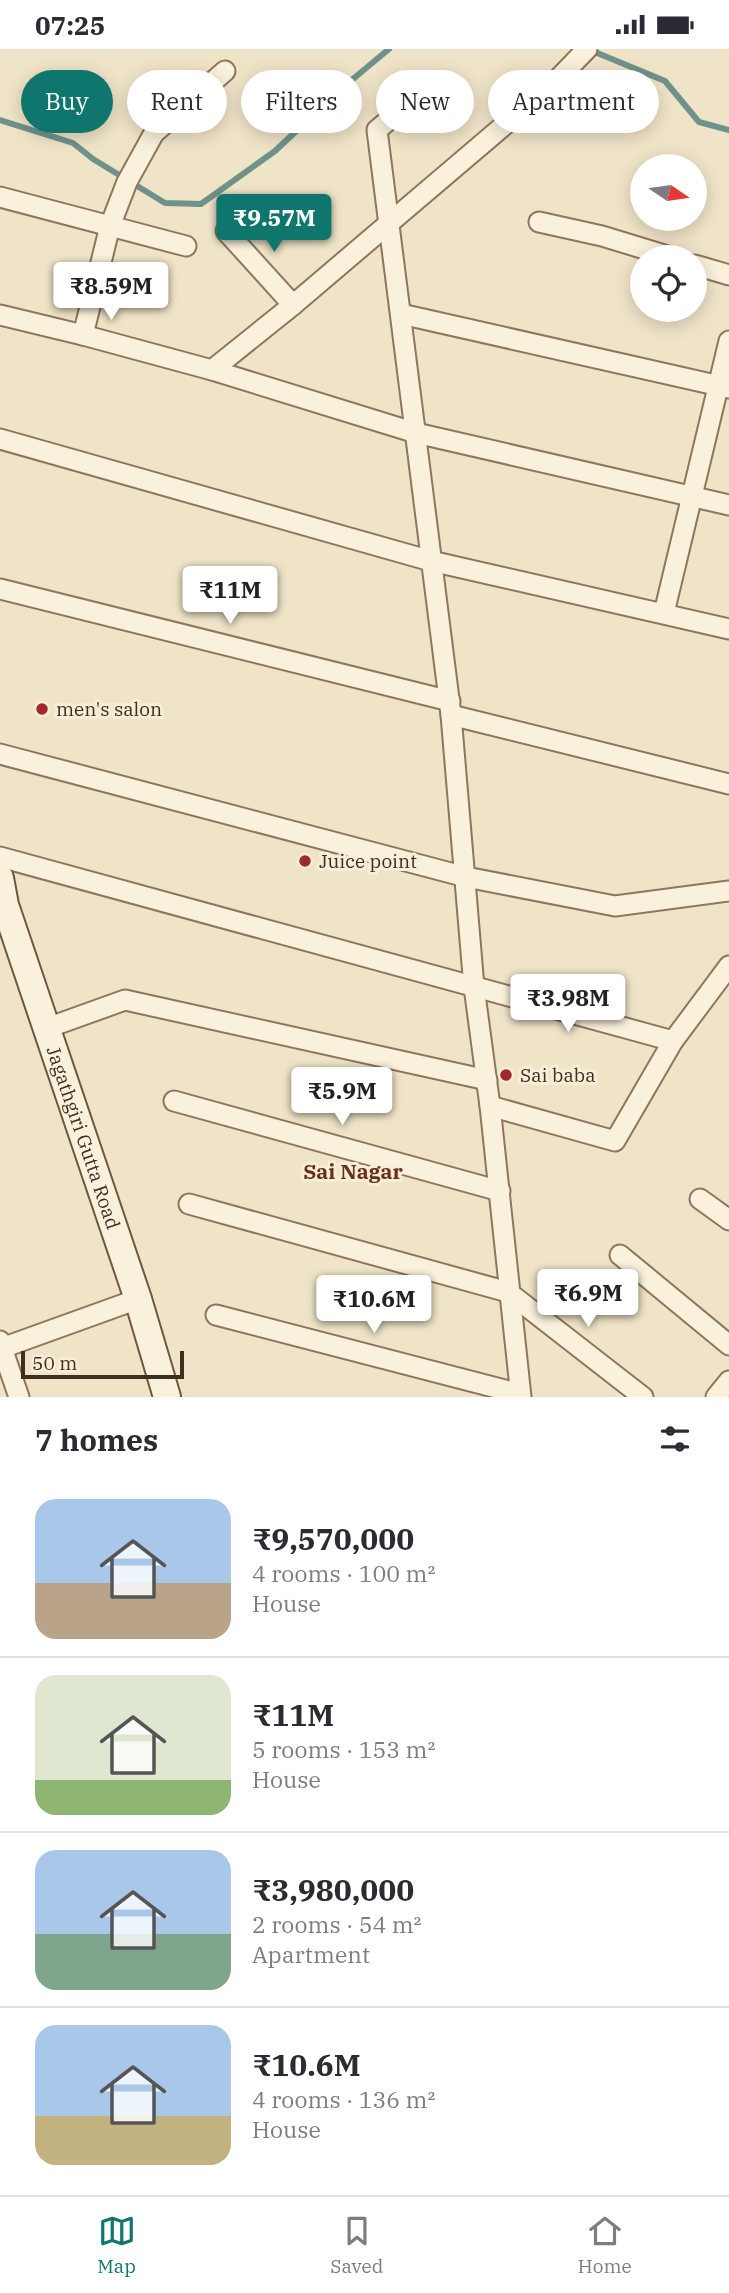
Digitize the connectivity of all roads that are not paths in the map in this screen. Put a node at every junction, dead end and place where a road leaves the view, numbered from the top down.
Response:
1 (587, 49) edge
2 (155, 133) edge
3 (377, 133) edge
4 (0, 197) edge
5 (538, 222) dead end
6 (388, 225) junction
7 (110, 226) junction
8 (226, 231) dead end
9 (632, 245) edge
10 (186, 246) dead end
11 (707, 269) edge
12 (729, 275) edge
13 (293, 305) junction
14 (401, 314) junction
15 (0, 315) edge
16 (83, 335) junction
17 (729, 341) edge
18 (212, 370) junction
19 (723, 387) edge
20 (415, 433) junction
21 (0, 439) edge
22 (690, 496) junction
23 (729, 505) edge
24 (431, 561) junction
25 (0, 589) edge
26 (664, 613) junction
27 (729, 629) edge
28 (451, 708) junction
29 (0, 754) edge
30 (729, 784) edge
31 (0, 857) edge
32 (466, 877) junction
33 (0, 878) edge
34 (729, 891) edge
35 (3, 905) edge
36 (729, 966) edge
37 (474, 987) junction
38 (47, 1028) junction
39 (673, 1041) junction
40 (487, 1080) junction
41 (174, 1101) dead end
42 (490, 1106) junction
43 (500, 1191) junction
44 (700, 1199) dead end
45 (189, 1204) dead end
46 (729, 1220) edge
47 (620, 1255) dead end
48 (508, 1292) junction
49 (138, 1299) junction
50 (216, 1315) dead end
51 (729, 1345) edge
52 (1, 1346) edge
53 (729, 1381) edge
54 (521, 1396) edge
55 (19, 1397) edge
56 (167, 1397) edge
57 (643, 1397) edge
58 (716, 1397) edge

1 - 6 street
2 - 7 street
3 - 6 street
4 - 7 street
5 - 9 street
6 - 13 street
6 - 14 street
7 - 10 street
7 - 16 street
8 - 13 street
11 - 12 street
13 - 18 street
14 - 19 street
14 - 20 street
15 - 16 street
16 - 18 street
17 - 19 street
18 - 20 street
19 - 22 street
20 - 22 street
20 - 24 street
21 - 24 street
22 - 23 street
22 - 26 street
24 - 26 street
24 - 28 street
25 - 28 street
26 - 27 street
28 - 30 street
28 - 32 street
29 - 32 street
31 - 37 street
32 - 34 street
32 - 37 street
33 - 35 street, Jagathgiri Gutta Road
35 - 38 street, Jagathgiri Gutta Road
36 - 39 street
37 - 39 street
37 - 40 street
38 - 40 street
38 - 49 street, Jagathgiri Gutta Road
39 - 42 street
40 - 42 street
41 - 43 street
42 - 43 street
43 - 48 street
44 - 46 street
45 - 48 street
47 - 51 street
48 - 54 street
48 - 57 street
49 - 52 street
49 - 56 street, Jagathgiri Gutta Road
50 - 54 street
52 - 55 street
53 - 58 street

